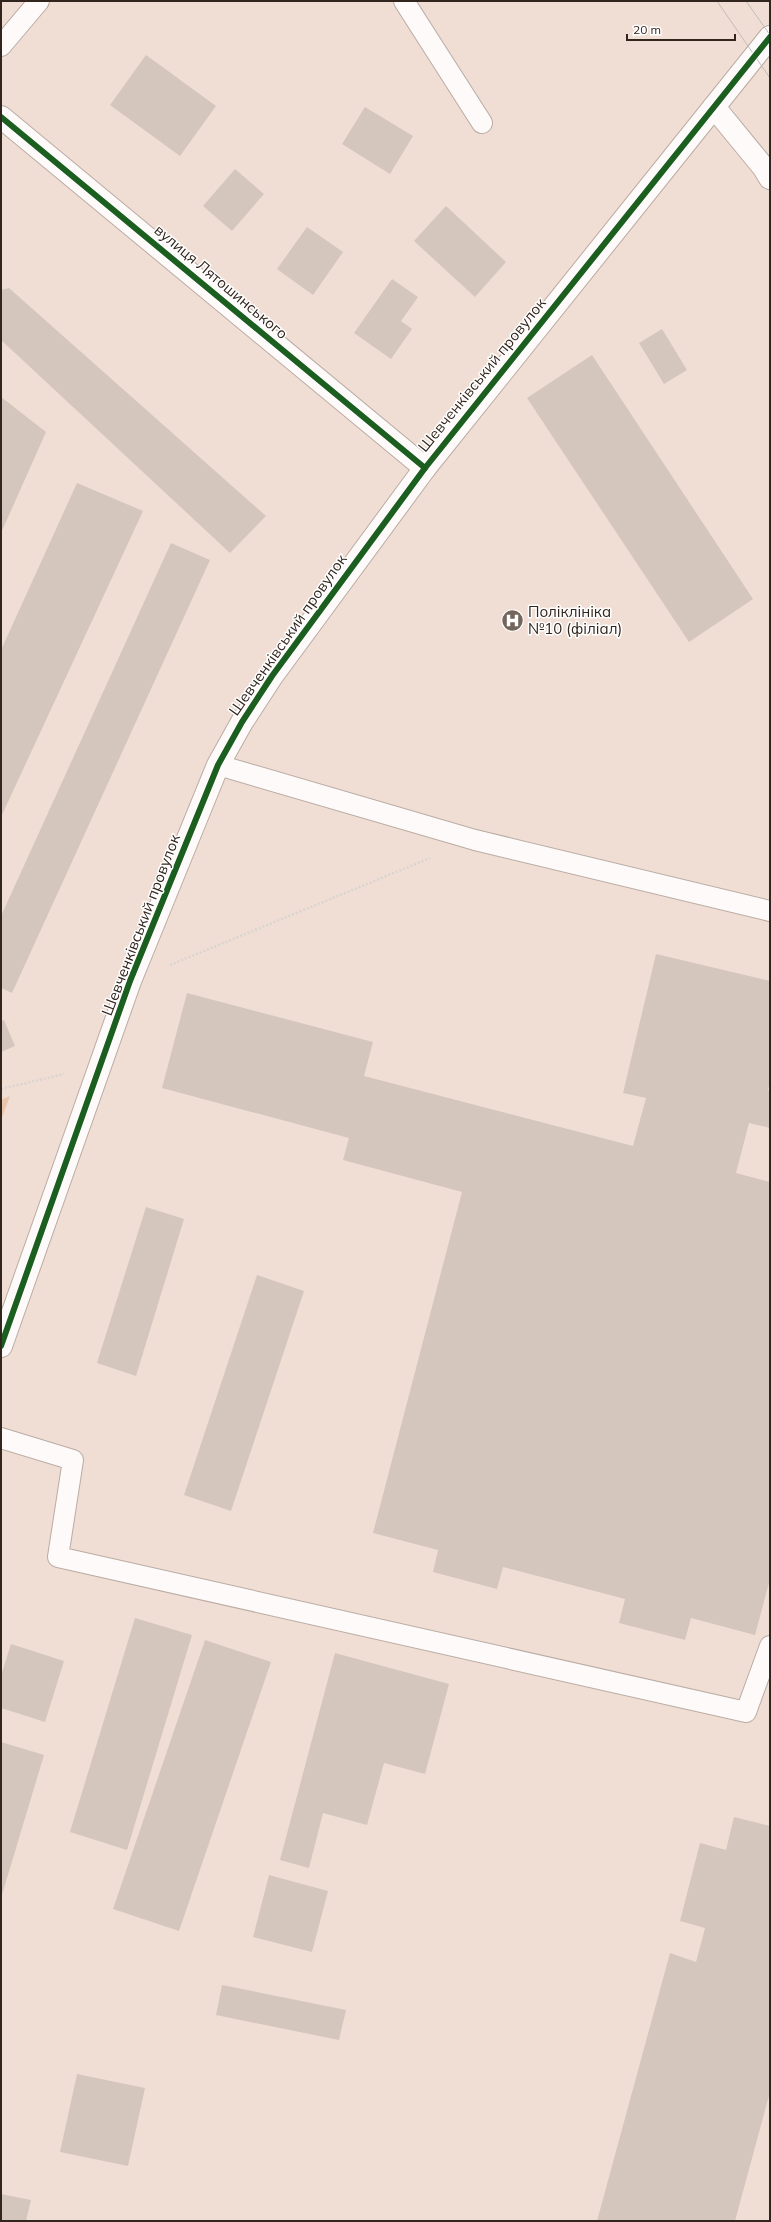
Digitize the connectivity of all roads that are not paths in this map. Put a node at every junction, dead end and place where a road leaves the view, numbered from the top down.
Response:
1 (39, 1) edge
2 (404, 1) edge
3 (770, 37) edge
4 (1, 46) edge
5 (714, 107) junction
6 (1, 117) edge
7 (482, 123) dead end
8 (770, 178) edge
9 (425, 468) junction
10 (218, 765) junction
11 (770, 911) edge
12 (1, 1346) edge
13 (1, 1438) edge
14 (770, 1646) edge

1 - 4 lane
2 - 7 lane
3 - 5 street, Шевченківський провулок
5 - 8 street
5 - 9 street, Шевченківський провулок
6 - 9 street, вулиця Лятошинського
9 - 10 street, Шевченківський провулок
10 - 11 lane
10 - 12 street, Шевченківський провулок
13 - 14 lane

